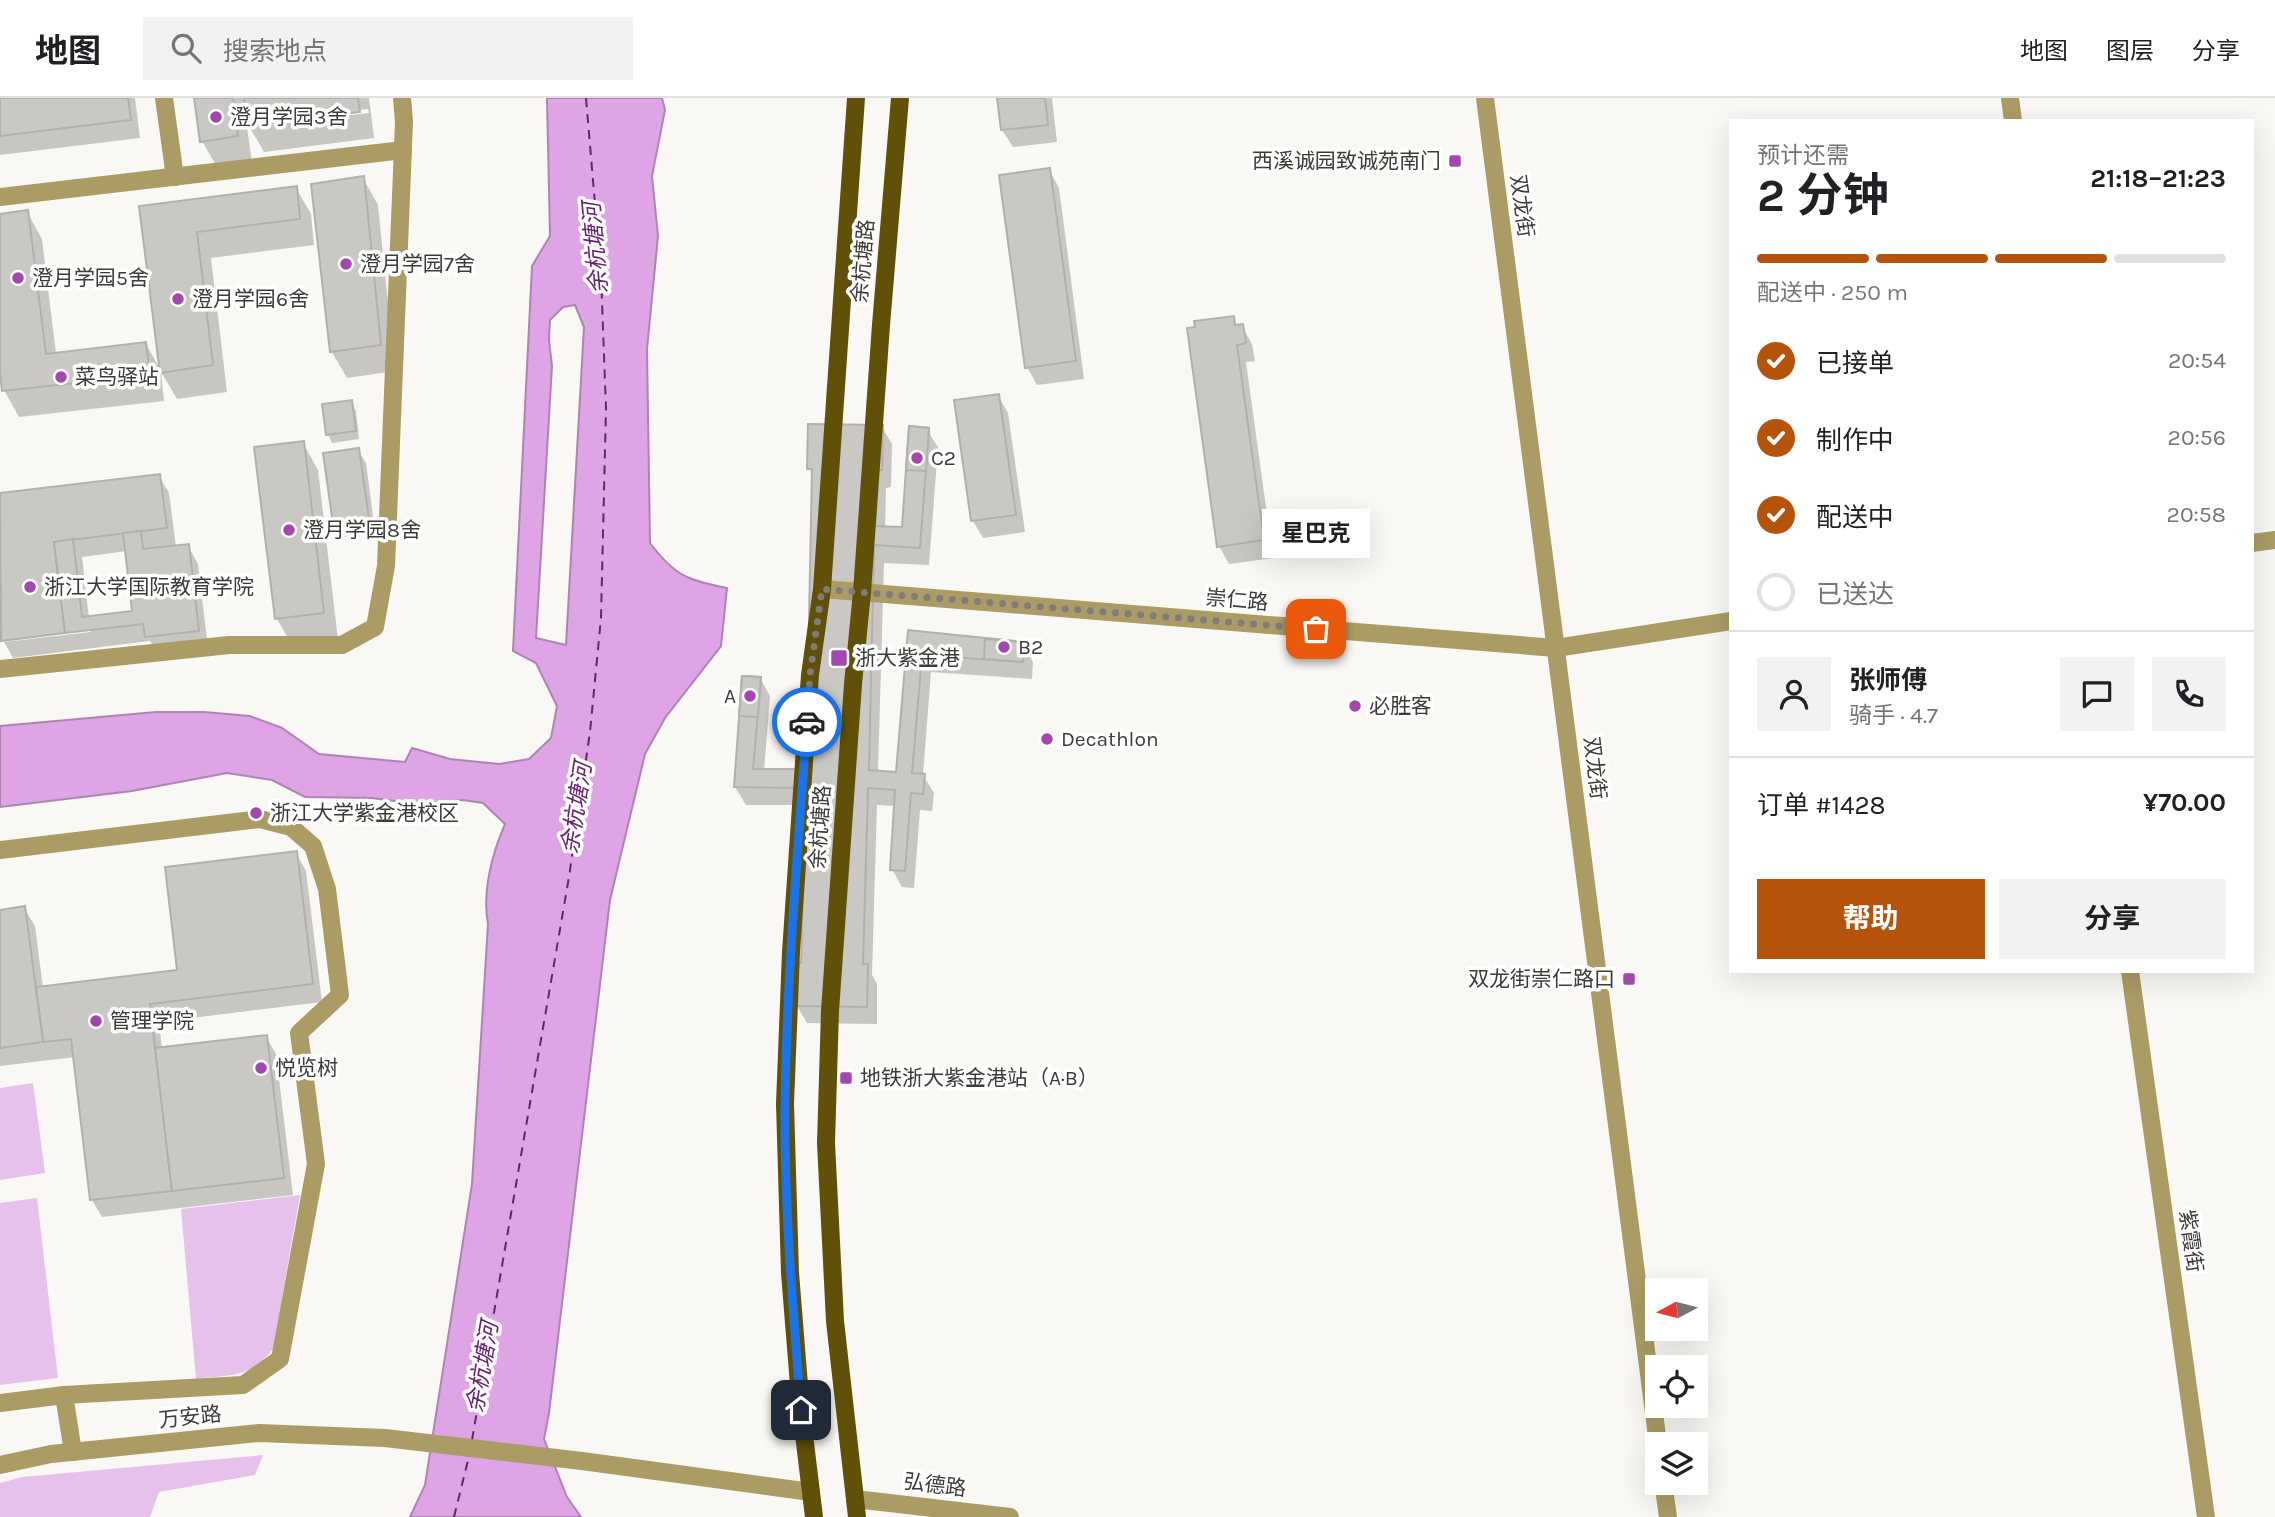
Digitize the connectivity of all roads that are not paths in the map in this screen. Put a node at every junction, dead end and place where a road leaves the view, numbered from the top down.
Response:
1 (164, 98) edge
2 (402, 98) edge
3 (856, 98) edge
4 (900, 98) edge
5 (1485, 98) edge
6 (2010, 98) edge
7 (2013, 119) edge
8 (402, 150) junction
9 (175, 177) junction
10 (0, 197) edge
11 (2275, 540) edge
12 (2254, 543) edge
13 (822, 589) junction
14 (862, 592) junction
15 (1729, 621) edge
16 (1556, 648) junction
17 (0, 669) edge
18 (0, 850) edge
19 (2130, 973) edge
20 (64, 1395) junction
21 (0, 1403) edge
22 (1656, 1432) edge
23 (73, 1452) junction
24 (0, 1465) edge
25 (811, 1492) junction
26 (1665, 1495) edge
27 (856, 1508) edge
28 (814, 1517) edge
29 (1010, 1517) edge
30 (1668, 1517) edge
31 (2206, 1517) edge

1 - 9 street
2 - 8 street
3 - 13 main road, 余杭塘路
4 - 14 main road, 余杭塘路
5 - 16 street, 双龙街
6 - 7 street
8 - 9 street
8 - 17 street
9 - 10 street
11 - 12 street
13 - 14 street, 崇仁路
13 - 25 main road, 余杭塘路
14 - 16 street, 崇仁路
14 - 27 main road, 余杭塘路
15 - 16 street, 崇仁路
16 - 22 street, 双龙街
18 - 20 street
19 - 31 street, 紫霞街
20 - 21 street
20 - 23 street
23 - 24 street, 万安路
23 - 25 street, 万安路
25 - 28 main road, 余杭塘路
26 - 30 street
27 - 29 street, 弘德路

